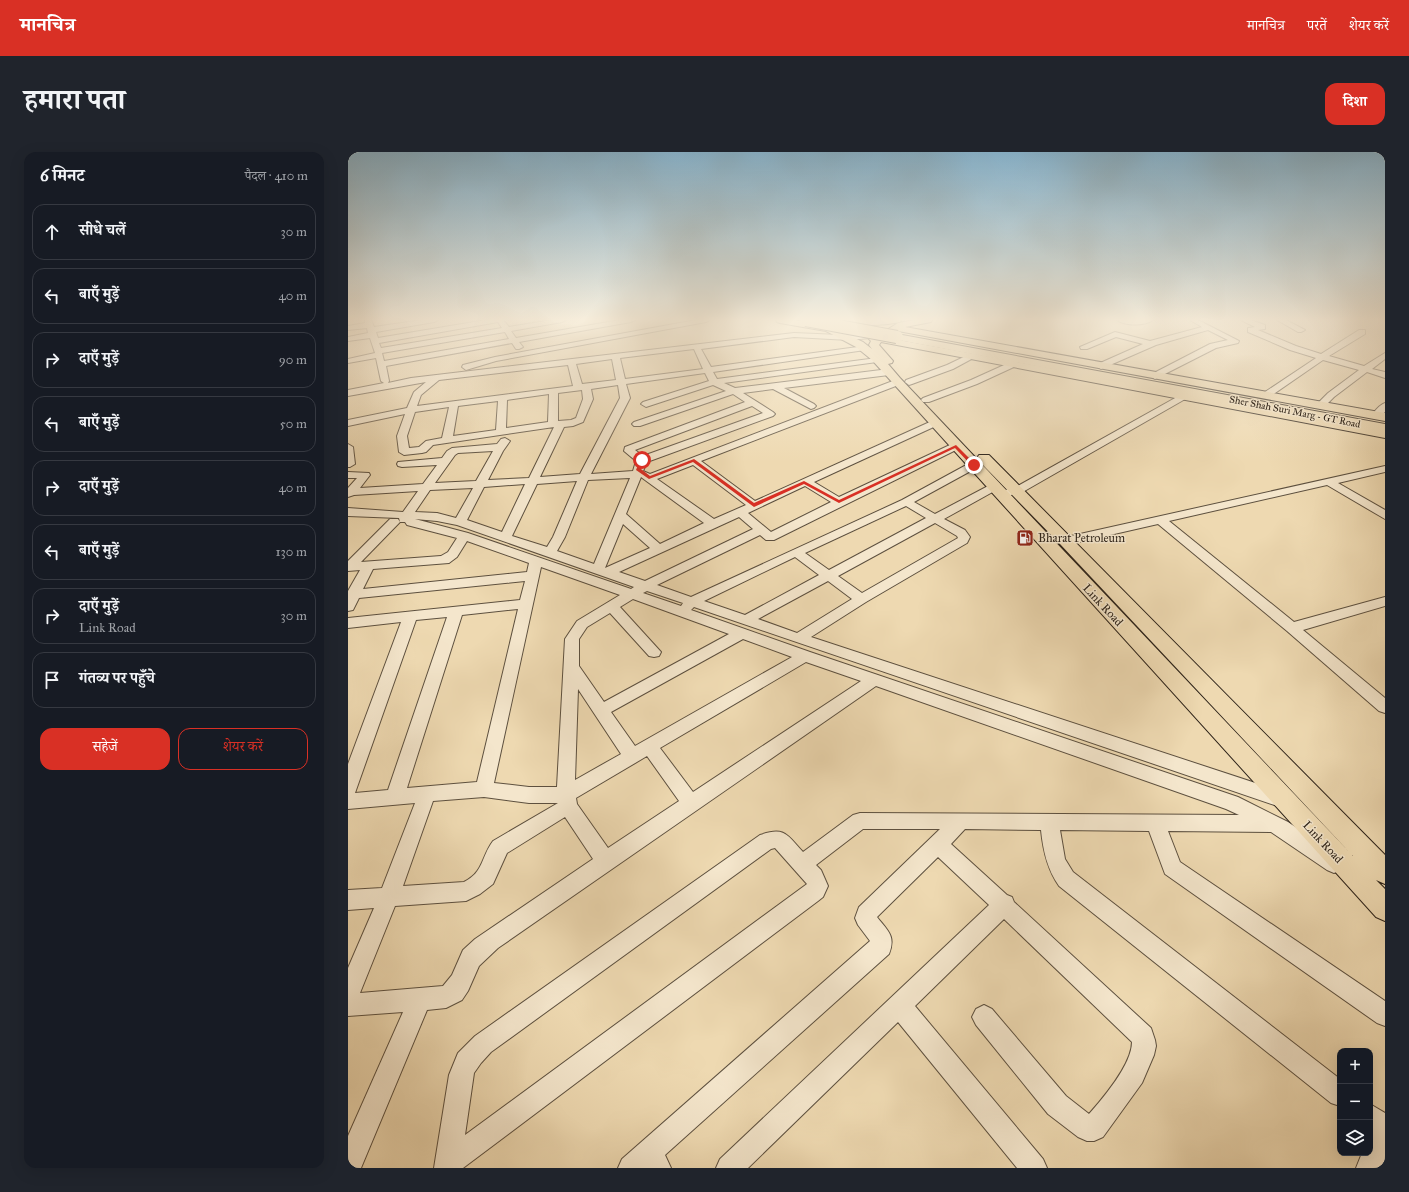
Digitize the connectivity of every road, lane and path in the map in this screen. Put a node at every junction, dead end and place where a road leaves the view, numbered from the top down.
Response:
1 (382, 367) edge
2 (476, 367) edge
3 (483, 367) edge
4 (573, 367) edge
5 (618, 367) edge
6 (726, 367) edge
7 (820, 367) edge
8 (884, 367) edge
9 (895, 367) edge
10 (951, 367) edge
11 (1006, 367) edge
12 (1031, 367) edge
13 (1087, 367) edge
14 (1107, 367) edge
15 (1109, 367) edge
16 (1172, 367) edge
17 (1307, 367) edge
18 (1360, 367) edge
19 (816, 368) junction
20 (1366, 369) junction
21 (708, 370) junction
22 (889, 372) junction
23 (1385, 375) edge
24 (1155, 376) junction
25 (437, 378) junction
26 (824, 380) junction
27 (386, 381) junction
28 (622, 382) junction
29 (668, 382) junction
30 (714, 382) junction
31 (898, 382) junction
32 (909, 382) junction
33 (774, 386) junction
34 (582, 387) junction
35 (348, 389) edge
36 (554, 390) junction
37 (734, 391) junction
38 (348, 394) edge
39 (1184, 396) junction
40 (1265, 396) junction
41 (503, 397) junction
42 (926, 400) junction
43 (752, 403) junction
44 (454, 404) junction
45 (646, 404) dead end
46 (811, 406) dead end
47 (1320, 406) junction
48 (1385, 406) edge
49 (411, 410) junction
50 (770, 414) junction
51 (1382, 418) edge
52 (348, 423) edge
53 (935, 423) junction
54 (557, 424) junction
55 (637, 424) dead end
56 (788, 425) junction
57 (1385, 428) edge
58 (514, 429) junction
59 (501, 431) junction
60 (1385, 434) edge
61 (447, 440) junction
62 (956, 446) junction
63 (500, 447) junction
64 (348, 448) edge
65 (445, 461) junction
66 (694, 461) junction
67 (350, 464) dead end
68 (402, 464) dead end
69 (974, 465) junction
70 (639, 468) junction
71 (1385, 469) edge
72 (348, 475) edge
73 (584, 477) junction
74 (649, 478) junction
75 (533, 480) junction
76 (804, 482) junction
77 (1329, 482) junction
78 (480, 484) junction
79 (428, 487) junction
80 (1004, 491) junction
81 (350, 493) edge
82 (839, 502) junction
83 (906, 502) junction
84 (754, 505) junction
85 (348, 512) edge
86 (740, 512) junction
87 (620, 515) junction
88 (1385, 515) edge
89 (403, 519) junction
90 (937, 519) junction
91 (1159, 519) junction
92 (348, 520) edge
93 (713, 524) junction
94 (462, 529) junction
95 (765, 533) junction
96 (505, 538) junction
97 (1066, 541) junction
98 (659, 549) junction
99 (791, 554) junction
100 (543, 558) junction
101 (368, 566) junction
102 (348, 567) edge
103 (602, 572) junction
104 (532, 576) junction
105 (828, 576) junction
106 (637, 591) junction
107 (351, 595) edge
108 (861, 599) junction
109 (1385, 601) edge
110 (526, 604) junction
111 (611, 606) junction
112 (348, 607) edge
113 (686, 607) junction
114 (456, 611) junction
115 (410, 616) junction
116 (348, 623) edge
117 (744, 627) junction
118 (1292, 628) junction
119 (799, 638) junction
120 (654, 652) dead end
121 (806, 656) junction
122 (827, 656) junction
123 (572, 668) junction
124 (874, 680) junction
125 (1385, 707) edge
126 (602, 710) junction
127 (649, 746) junction
128 (632, 756) junction
129 (348, 788) edge
130 (484, 789) junction
131 (427, 794) junction
132 (395, 796) junction
133 (567, 800) junction
134 (1284, 800) junction
135 (348, 801) edge
136 (691, 803) junction
137 (961, 821) junction
138 (1049, 822) junction
139 (1156, 823) junction
140 (1274, 824) junction
141 (938, 844) junction
142 (606, 861) junction
143 (802, 864) junction
144 (1384, 870) edge
145 (1357, 879) junction
146 (389, 897) junction
147 (348, 900) edge
148 (1004, 904) junction
149 (1385, 908) edge
150 (348, 994) edge
151 (420, 999) junction
152 (348, 1005) edge
153 (899, 1005) junction
154 (1385, 1015) edge
155 (984, 1017) dead end
156 (1337, 1092) edge
157 (1373, 1119) edge
158 (1385, 1129) edge
159 (1385, 1132) edge
160 (646, 1163) edge
161 (448, 1166) edge
162 (348, 1167) edge
163 (729, 1168) edge
164 (1034, 1168) edge
165 (1369, 1168) edge

1 - 27 street
2 - 27 street
3 - 25 street
4 - 34 street
5 - 28 street
6 - 21 street
7 - 19 street
8 - 22 main road, Link Road
9 - 32 main road, Link Road
10 - 32 street
11 - 42 street
12 - 39 main road
13 - 57 highway, Sher Shah Suri Marg - GT Road
14 - 51 highway, Sher Shah Suri Marg - GT Road
15 - 24 main road
16 - 24 street
17 - 40 street
18 - 20 street
19 - 26 street
19 - 30 street
20 - 23 street
20 - 47 street
21 - 29 street
21 - 30 street
22 - 26 street
22 - 31 main road, Link Road
24 - 40 main road
25 - 38 street
25 - 49 street
26 - 33 street
27 - 35 street
28 - 29 street
28 - 34 street
28 - 73 street
29 - 30 street
29 - 45 street
30 - 37 street
31 - 53 main road, Link Road
31 - 56 street
32 - 42 main road, Link Road
33 - 37 street
33 - 46 street
34 - 36 street
34 - 54 street
36 - 41 street
36 - 54 street
37 - 43 street
37 - 55 street
39 - 60 main road
39 - 80 street
40 - 47 main road
41 - 44 street
41 - 59 street
42 - 80 main road, Link Road
43 - 50 street
43 - 70 street
44 - 49 street
44 - 61 street
47 - 51 main road
48 - 51 street
49 - 52 street
49 - 61 street
50 - 56 street
50 - 70 street
53 - 62 main road, Link Road
53 - 76 street
54 - 58 street
54 - 75 street
56 - 66 street
58 - 59 street
58 - 63 street
59 - 61 street
62 - 69 main road, Link Road
62 - 82 street
63 - 65 street
63 - 78 street
64 - 67 street
65 - 68 street
65 - 79 street
66 - 74 street
66 - 84 street
69 - 80 main road, Link Road
69 - 83 street
70 - 73 street
70 - 74 street
70 - 87 street
71 - 77 street
72 - 81 street
73 - 75 street
73 - 100 street
74 - 93 street
75 - 78 street
75 - 96 street
76 - 82 street
76 - 84 street
77 - 88 street
77 - 91 street
78 - 79 street
78 - 94 street
79 - 81 street
79 - 89 street
80 - 90 street
80 - 97 main road, Link Road
80 - 134 main road, Link Road
82 - 95 street
83 - 90 street
83 - 99 street
84 - 86 street
85 - 89 street
86 - 93 street
86 - 95 street
87 - 98 street
87 - 103 street
89 - 92 street
89 - 94 street
89 - 102 street
90 - 105 street
90 - 108 street
91 - 97 street
91 - 118 street
93 - 98 street
94 - 96 street
94 - 100 street
94 - 101 street
95 - 99 street
95 - 106 street
96 - 100 street
97 - 144 main road, Link Road
98 - 103 street
99 - 105 street
99 - 113 street
100 - 103 street
100 - 104 street
100 - 106 street
101 - 102 street
101 - 107 street
103 - 106 street
104 - 107 street
104 - 110 street
105 - 108 street
105 - 117 street
106 - 111 street
106 - 113 street
107 - 112 street
108 - 119 street
109 - 118 street
110 - 114 street
110 - 130 street
111 - 120 street
111 - 123 street
113 - 117 street
114 - 115 street
114 - 132 street
115 - 116 street
115 - 129 street
117 - 119 street
117 - 121 street
117 - 126 street
118 - 125 street
119 - 122 street
121 - 122 street
121 - 127 street
122 - 124 street
122 - 134 street
123 - 126 street
123 - 133 street
124 - 136 street
124 - 140 street
126 - 128 street
127 - 128 street
127 - 136 street
128 - 133 street
130 - 131 street
130 - 133 street
131 - 132 street
131 - 146 street
132 - 135 street
133 - 142 street
133 - 146 street
134 - 145 main road, Link Road
136 - 142 street
137 - 138 street
137 - 141 street
137 - 143 street
138 - 139 street
138 - 156 street
139 - 140 street
139 - 154 street
140 - 145 street
141 - 148 street
141 - 160 street
142 - 151 street
143 - 161 street
143 - 161 street
145 - 149 main road, Link Road
146 - 147 street
146 - 150 street
148 - 153 street
148 - 155 street
151 - 152 street
151 - 162 street
153 - 163 street
153 - 164 street
157 - 158 street
159 - 165 street

